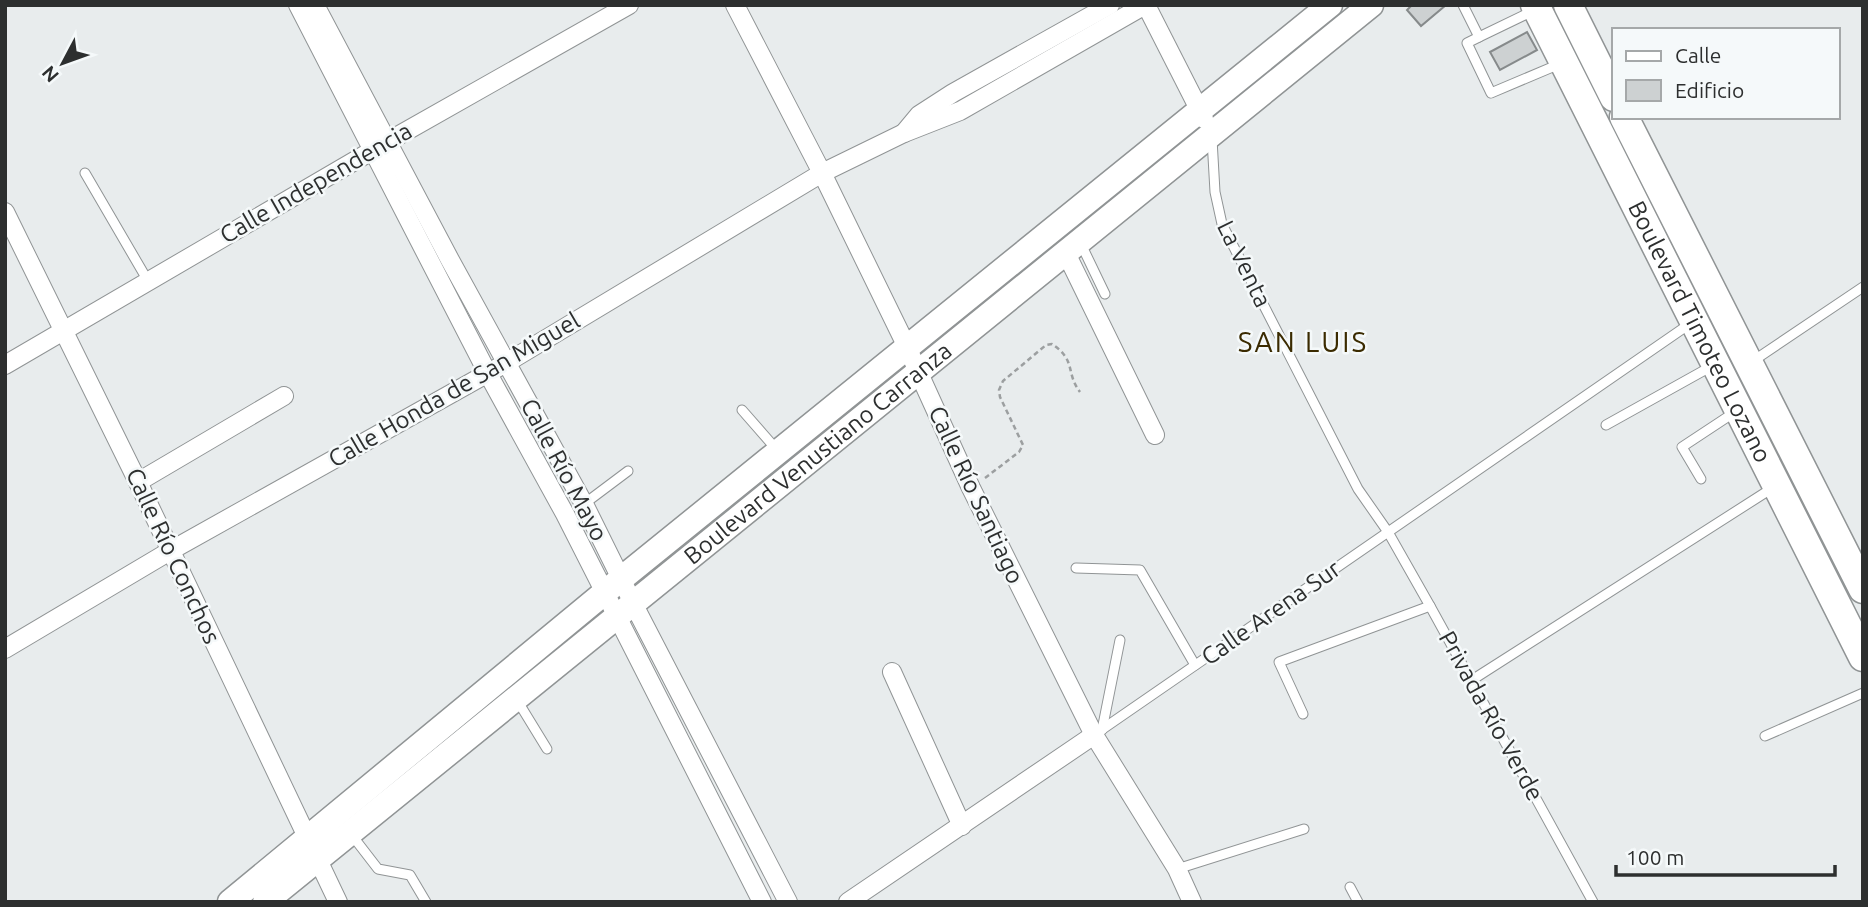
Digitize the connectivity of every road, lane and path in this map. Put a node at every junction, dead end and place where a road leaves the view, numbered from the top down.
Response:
1 (298, 5) edge
2 (314, 5) edge
3 (629, 5) edge
4 (736, 5) edge
5 (1110, 5) edge
6 (1145, 5) edge
7 (1330, 5) edge
8 (1371, 5) edge
9 (1463, 5) edge
10 (1568, 5) edge
11 (1536, 7) edge
12 (1479, 37) junction
13 (1563, 62) junction
14 (1612, 93) edge
15 (1199, 110) junction
16 (1625, 119) edge
17 (904, 133) junction
18 (1212, 134) junction
19 (380, 146) junction
20 (85, 173) dead end
21 (822, 173) junction
22 (5, 212) edge
23 (1073, 247) junction
24 (148, 281) junction
25 (1863, 287) edge
26 (1105, 294) dead end
27 (1693, 322) junction
28 (63, 330) junction
29 (907, 347) junction
30 (506, 363) junction
31 (1749, 364) junction
32 (5, 365) edge
33 (1715, 365) junction
34 (487, 372) junction
35 (919, 373) junction
36 (1080, 393) dead end
37 (284, 396) dead end
38 (742, 410) dead end
39 (1738, 410) junction
40 (1606, 425) dead end
41 (1154, 435) dead end
42 (778, 452) junction
43 (628, 471) dead end
44 (1701, 479) dead end
45 (138, 482) junction
46 (1776, 486) junction
47 (971, 488) junction
48 (584, 504) junction
49 (565, 514) junction
50 (1388, 532) junction
51 (170, 551) junction
52 (1076, 568) dead end
53 (613, 586) junction
54 (1863, 589) edge
55 (1430, 606) junction
56 (625, 611) junction
57 (1120, 640) dead end
58 (5, 649) edge
59 (1863, 657) edge
60 (1195, 665) junction
61 (891, 672) dead end
62 (1472, 680) junction
63 (1863, 692) edge
64 (516, 699) junction
65 (1303, 714) dead end
66 (1098, 733) junction
67 (1765, 736) dead end
68 (547, 749) dead end
69 (962, 826) junction
70 (1304, 829) dead end
71 (350, 833) junction
72 (312, 848) junction
73 (1177, 869) junction
74 (1350, 887) dead end
75 (230, 902) edge
76 (265, 902) edge
77 (338, 902) edge
78 (426, 902) edge
79 (762, 902) edge
80 (788, 902) edge
81 (848, 902) edge
82 (1192, 902) edge
83 (1357, 902) edge
84 (1593, 902) edge

1 - 19 street, Calle Río Mayo
2 - 19 street, Calle Río Mayo
3 - 19 street, Calle Independencia
4 - 21 street, Calle Río Santiago
5 - 17 street, Calle Honda de San Miguel
6 - 15 street
6 - 17 street, Calle Honda de San Miguel
7 - 15 main road, Boulevard Venustiano Carranza
8 - 18 main road, Boulevard Venustiano Carranza
9 - 12 lane
10 - 14 main road
11 - 12 lane
11 - 13 main road, Boulevard Timoteo Lozano
12 - 13 lane
13 - 27 main road, Boulevard Timoteo Lozano
15 - 18 street
15 - 29 main road, Boulevard Venustiano Carranza
16 - 31 main road, Boulevard Timoteo Lozano
17 - 21 street, Calle Honda de San Miguel
18 - 23 main road, Boulevard Venustiano Carranza
18 - 50 lane, La Venta
19 - 24 street, Calle Independencia
19 - 30 street, Calle Río Mayo
19 - 34 street, Calle Río Mayo
20 - 24 lane
21 - 29 street, Calle Río Santiago
21 - 30 street, Calle Honda de San Miguel
22 - 28 street, Calle Río Conchos
23 - 26 lane
23 - 35 main road, Boulevard Venustiano Carranza
23 - 41 street
24 - 28 street, Calle Independencia
25 - 31 lane
27 - 33 main road, Boulevard Timoteo Lozano
27 - 50 lane, Calle Arena Sur
28 - 32 street, Calle Independencia
28 - 45 street, Calle Río Conchos
29 - 35 street, Calle Río Santiago
29 - 42 main road, Boulevard Venustiano Carranza
30 - 34 street, Calle Honda de San Miguel
30 - 48 street, Calle Río Mayo
31 - 54 main road, Boulevard Timoteo Lozano
33 - 39 main road, Boulevard Timoteo Lozano
33 - 40 lane
34 - 49 street, Calle Río Mayo
34 - 51 street, Calle Honda de San Miguel
35 - 47 street, Calle Río Santiago
35 - 56 main road, Boulevard Venustiano Carranza
36 - 47 path
37 - 45 street
38 - 42 lane
39 - 44 lane
39 - 46 main road, Boulevard Timoteo Lozano
42 - 53 main road, Boulevard Venustiano Carranza
43 - 48 lane
45 - 51 street, Calle Río Conchos
46 - 59 main road, Boulevard Timoteo Lozano
46 - 62 lane
47 - 66 street, Calle Río Santiago
48 - 49 street
48 - 53 street, Calle Río Mayo
49 - 53 street, Calle Río Mayo
50 - 55 lane, Privada Río Verde
50 - 60 lane, Calle Arena Sur
51 - 58 street, Calle Honda de San Miguel
51 - 72 street, Calle Río Conchos
52 - 60 lane
53 - 56 street, Calle Río Mayo
53 - 72 main road, Boulevard Venustiano Carranza
55 - 62 lane, Privada Río Verde
55 - 65 lane
56 - 64 main road, Boulevard Venustiano Carranza
56 - 79 street, Calle Río Mayo
56 - 80 street, Calle Río Mayo
57 - 66 lane
60 - 66 lane, Calle Arena Sur
61 - 69 street
62 - 84 lane, Privada Río Verde
63 - 67 lane
64 - 68 lane
64 - 71 main road, Boulevard Venustiano Carranza
66 - 69 street, Calle Arena Sur
66 - 73 street, Calle Río Santiago
69 - 81 street, Calle Arena Sur
70 - 73 lane
71 - 72 main road, Boulevard Venustiano Carranza
71 - 78 lane
72 - 75 main road, Boulevard Venustiano Carranza
72 - 76 main road, Boulevard Venustiano Carranza
72 - 77 street, Calle Río Conchos
73 - 82 street, Calle Río Santiago
74 - 83 lane

